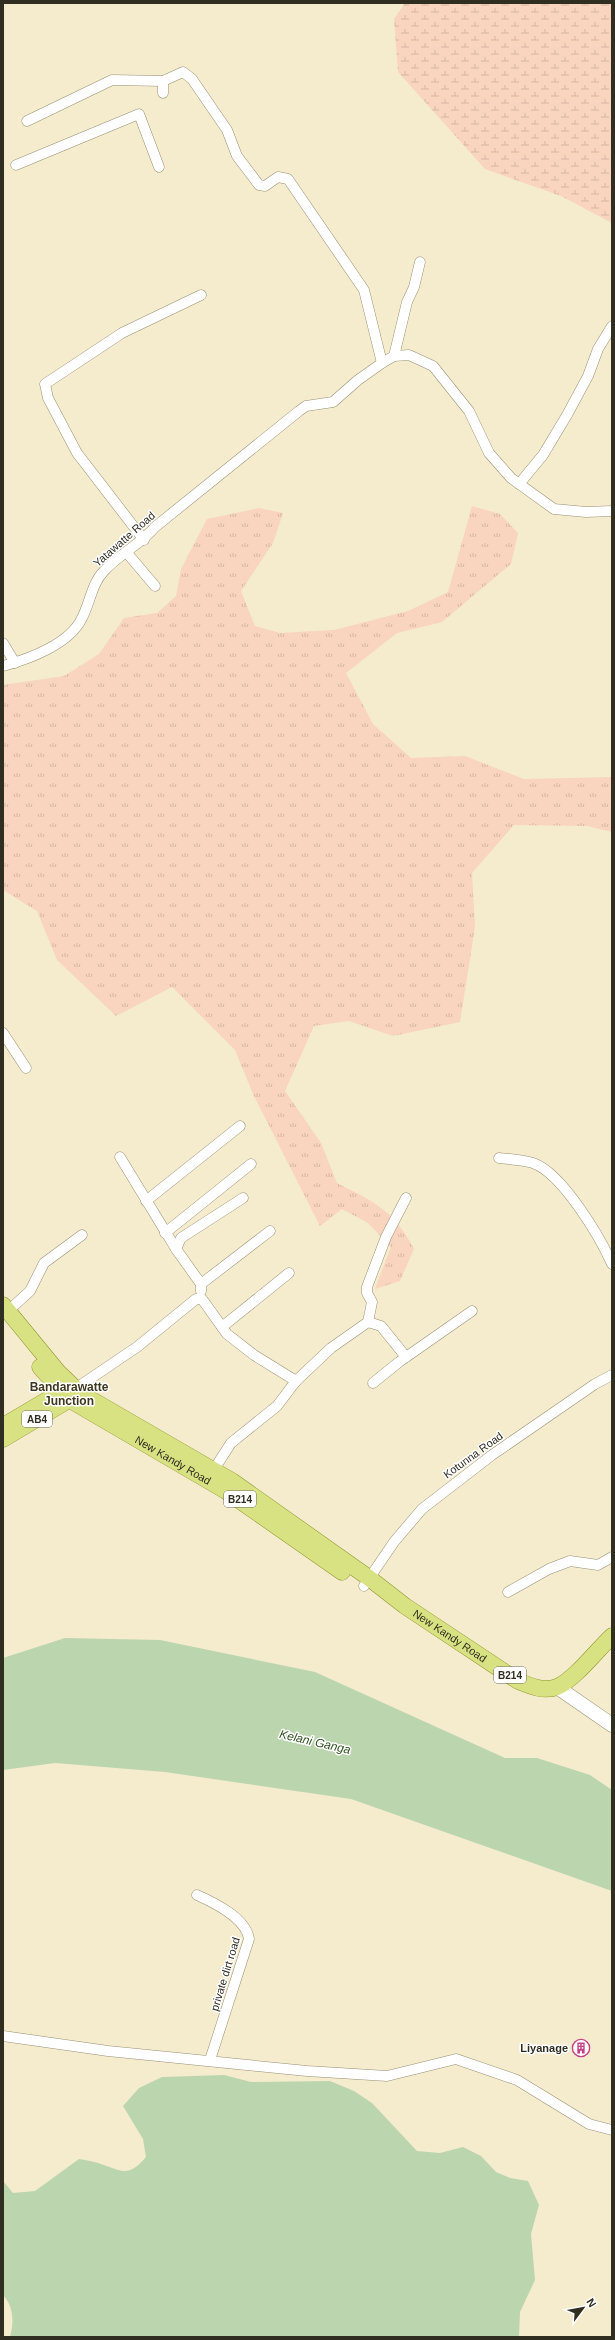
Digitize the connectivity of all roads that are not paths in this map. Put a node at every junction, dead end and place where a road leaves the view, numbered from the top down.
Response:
1 (163, 81) junction
2 (163, 93) dead end
3 (27, 121) dead end
4 (16, 165) dead end
5 (159, 167) dead end
6 (420, 262) dead end
7 (201, 295) dead end
8 (612, 326) edge
9 (394, 356) junction
10 (382, 363) junction
11 (520, 484) junction
12 (612, 511) edge
13 (144, 540) junction
14 (127, 553) junction
15 (155, 586) dead end
16 (3, 643) edge
17 (15, 663) junction
18 (3, 666) edge
19 (3, 1033) edge
20 (26, 1068) dead end
21 (240, 1126) dead end
22 (120, 1157) dead end
23 (499, 1158) dead end
24 (251, 1164) dead end
25 (242, 1198) dead end
26 (406, 1198) dead end
27 (146, 1201) junction
28 (270, 1231) dead end
29 (165, 1233) junction
30 (82, 1235) dead end
31 (176, 1249) junction
32 (612, 1264) edge
33 (288, 1273) dead end
34 (201, 1284) junction
35 (200, 1299) junction
36 (472, 1311) dead end
37 (5, 1313) edge
38 (368, 1322) junction
39 (222, 1327) junction
40 (406, 1357) junction
41 (612, 1375) edge
42 (296, 1381) junction
43 (373, 1383) dead end
44 (72, 1392) junction
45 (3, 1426) edge
46 (3, 1439) edge
47 (211, 1474) junction
48 (612, 1557) edge
49 (367, 1582) junction
50 (508, 1592) dead end
51 (612, 1636) edge
52 (557, 1687) junction
53 (612, 1725) edge
54 (197, 1895) dead end
55 (3, 2036) edge
56 (210, 2060) junction
57 (612, 2130) edge

1 - 2 street
1 - 3 street
1 - 10 street
4 - 5 street
6 - 9 street
7 - 13 street
8 - 11 street
9 - 10 street, Yatawatte Road
9 - 11 street
10 - 13 street, Yatawatte Road
11 - 12 street
13 - 14 street, Yatawatte Road
14 - 15 street
14 - 17 street, Yatawatte Road
16 - 17 street
17 - 18 street, Yatawatte Road
19 - 20 street
21 - 27 street
22 - 27 street
23 - 32 street
24 - 29 street
25 - 31 street
26 - 38 street
27 - 29 street
28 - 34 street
29 - 31 street
30 - 37 street
31 - 34 street
33 - 39 street
34 - 35 street
35 - 39 street
35 - 44 street
36 - 40 street
37 - 44 main road, B214
38 - 40 street
38 - 42 street
39 - 42 street
40 - 43 street
41 - 49 street, Kotunna Road
42 - 47 street
44 - 45 main road, AB4
44 - 46 main road, AB4
44 - 47 main road, New Kandy Road / B214
47 - 49 main road, New Kandy Road / B214
48 - 50 street
49 - 52 main road, New Kandy Road / B214
51 - 52 main road
52 - 53 main road
54 - 56 street, private dirt road
55 - 56 street
56 - 57 street

